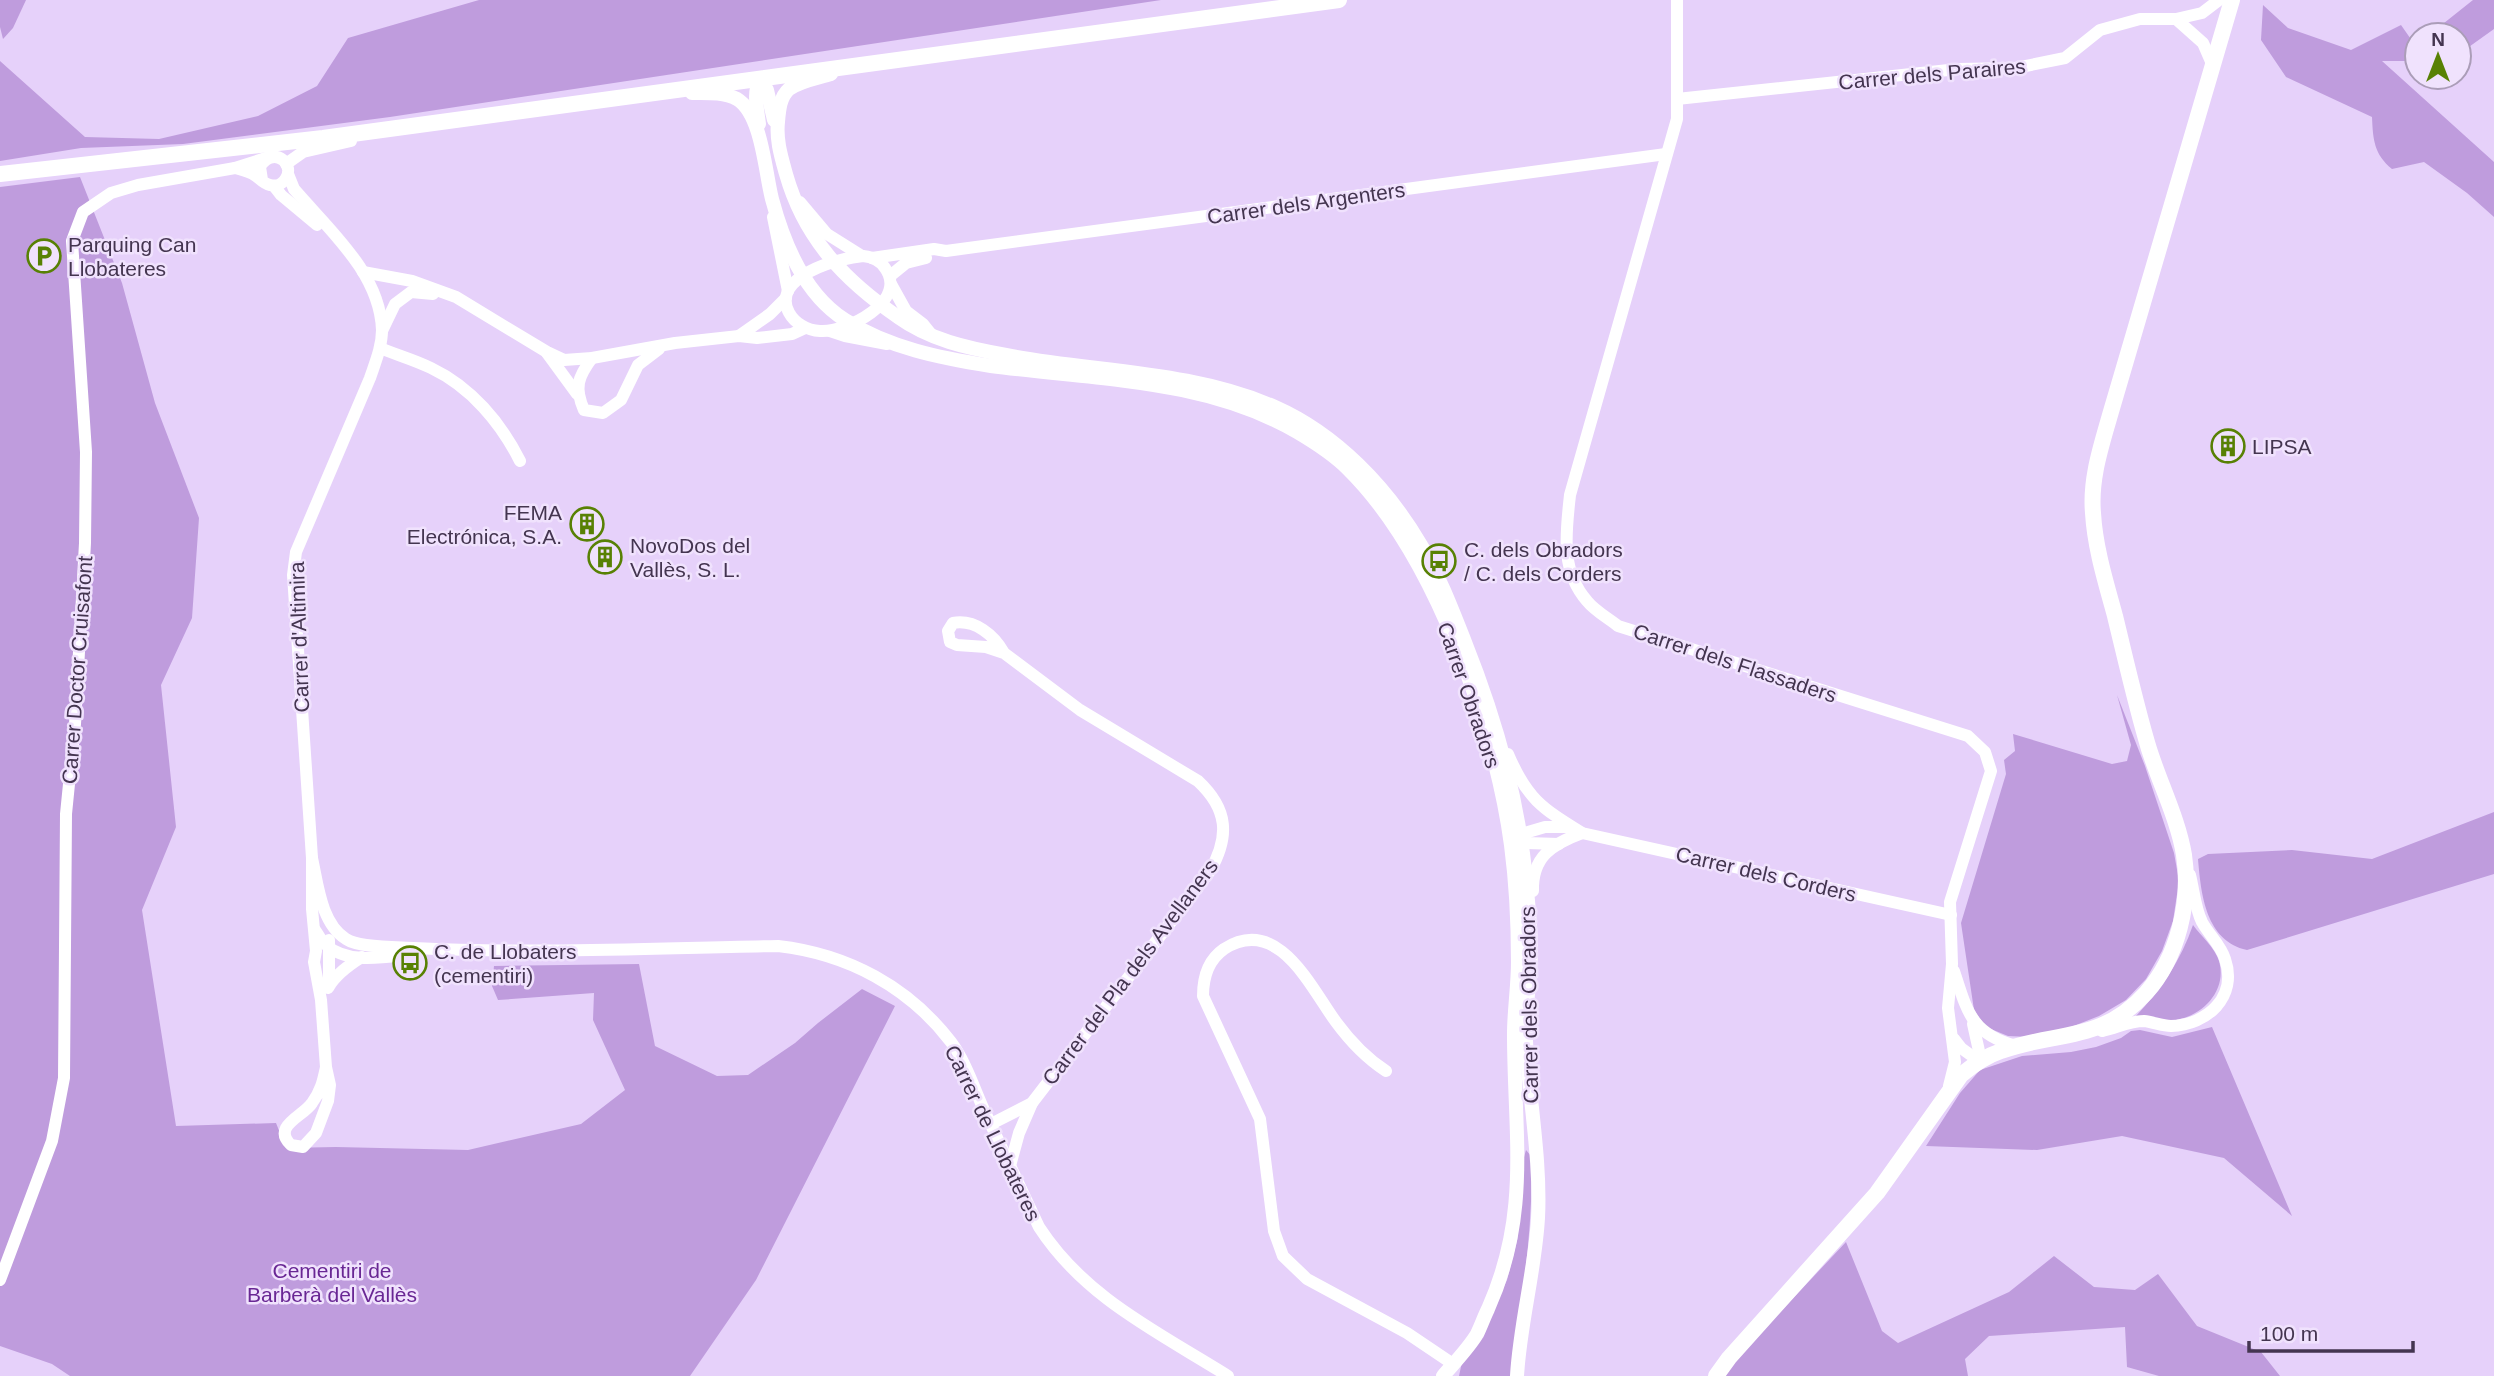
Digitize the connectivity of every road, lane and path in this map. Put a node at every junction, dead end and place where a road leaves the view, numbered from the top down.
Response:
1 (1339, 0) edge
2 (1670, 0) edge
3 (1677, 0) edge
4 (2219, 0) edge
5 (2232, 0) edge
6 (2176, 19) junction
7 (1677, 46) junction
8 (857, 65) junction
9 (2213, 66) junction
10 (760, 78) junction
11 (660, 92) junction
12 (1677, 99) junction
13 (419, 125) junction
14 (777, 135) junction
15 (760, 137) junction
16 (1666, 154) junction
17 (269, 157) junction
18 (235, 169) junction
19 (287, 169) junction
20 (0, 174) edge
21 (268, 183) junction
22 (791, 192) junction
23 (773, 203) junction
24 (345, 248) junction
25 (946, 251) junction
26 (867, 257) junction
27 (834, 262) junction
28 (363, 272) junction
29 (803, 276) junction
30 (891, 280) junction
31 (411, 286) junction
32 (787, 294) junction
33 (375, 295) junction
34 (881, 305) junction
35 (852, 324) junction
36 (805, 328) junction
37 (382, 331) junction
38 (830, 331) junction
39 (739, 336) junction
40 (932, 337) junction
41 (892, 343) junction
42 (668, 344) junction
43 (380, 348) junction
44 (547, 352) junction
45 (592, 358) junction
46 (1047, 368) junction
47 (1178, 379) junction
48 (1144, 385) junction
49 (1197, 393) junction
50 (577, 394) junction
51 (1224, 400) junction
52 (1257, 400) junction
53 (1281, 424) junction
54 (1330, 441) junction
55 (1343, 451) junction
56 (520, 461) dead end
57 (1405, 538) junction
58 (1004, 653) dead end
59 (1480, 681) junction
60 (1499, 735) junction
61 (1493, 758) junction
62 (1577, 830) junction
63 (1521, 838) junction
64 (1559, 844) junction
65 (2184, 855) junction
66 (312, 858) junction
67 (320, 894) junction
68 (1951, 915) junction
69 (1530, 922) junction
70 (334, 947) junction
71 (440, 949) junction
72 (1517, 949) junction
73 (362, 957) junction
74 (1952, 964) junction
75 (329, 985) junction
76 (321, 1000) junction
77 (1972, 1021) junction
78 (2081, 1034) junction
79 (1520, 1035) junction
80 (1954, 1040) junction
81 (2016, 1046) junction
82 (1979, 1061) junction
83 (326, 1067) junction
84 (1386, 1072) dead end
85 (1948, 1090) junction
86 (1032, 1103) junction
87 (288, 1124) junction
88 (991, 1124) junction
89 (310, 1140) junction
90 (1010, 1166) junction
91 (0, 1280) edge
92 (1453, 1364) junction
93 (1228, 1376) edge
94 (1443, 1376) edge
95 (1517, 1376) edge
96 (1716, 1376) edge

1 - 8 main road
2 - 7 street, Carrer dels Flassaders
3 - 7 street, Carrer dels Flassaders
4 - 6 street, Carrer dels Paraires
5 - 9 main road
6 - 9 street
6 - 12 street, Carrer dels Paraires
7 - 12 street, Carrer dels Flassaders
8 - 10 main road
8 - 14 street, Carrer dels Obradors
9 - 65 main road
10 - 11 main road
10 - 14 street, Carrer dels Obradors
10 - 15 street, Carrer dels Obradors
11 - 13 main road
11 - 15 street, Carrer dels Obradors
12 - 16 street, Carrer dels Flassaders
13 - 19 street
13 - 20 main road
14 - 22 street, Carrer dels Obradors
15 - 23 street, Carrer dels Obradors
16 - 25 street, Carrer dels Argenters
16 - 68 street, Carrer dels Flassaders
17 - 18 street, Carrer Doctor Cruisafont
17 - 19 street
17 - 21 street
18 - 21 street
18 - 91 street, Carrer Doctor Cruisafont
19 - 21 street
19 - 24 street, Carrer d'Altimira
21 - 24 street, Carrer d'Altimira
22 - 26 street, Carrer dels Obradors
22 - 27 street, Carrer dels Obradors
23 - 29 street, Carrer dels Obradors
23 - 32 street, Carrer dels Obradors
24 - 28 street, Carrer d'Altimira
25 - 26 street, Carrer dels Argenters
25 - 30 street, Carrer dels Argenters
26 - 27 street, Carrer dels Argenters
26 - 30 street, Carrer dels Obradors
27 - 29 street, Carrer dels Argenters
27 - 34 street, Carrer dels Obradors
28 - 31 street
28 - 33 street, Carrer d'Altimira
29 - 32 street
29 - 35 street, Carrer dels Obradors
30 - 34 street
30 - 40 street, Carrer dels Obradors
31 - 33 street
31 - 37 street
31 - 44 street
32 - 36 street, Carrer dels Obradors
32 - 39 street
33 - 37 street, Carrer d'Altimira
34 - 35 street
34 - 40 street, Carrer dels Obradors
35 - 38 street
35 - 41 street, Carrer dels Obradors
36 - 38 street
36 - 39 street
37 - 43 street, Carrer d'Altimira
38 - 41 street
39 - 42 street
40 - 46 street, Carrer dels Obradors
41 - 46 street, Carrer dels Obradors
42 - 45 street
42 - 50 street
43 - 56 street
43 - 66 street, Carrer d'Altimira
44 - 45 street
44 - 50 street
45 - 50 street
46 - 47 street, Carrer dels Obradors
46 - 48 street, Carrer Obradors
47 - 48 street, Carrer dels Obradors
47 - 49 street, Carrer dels Obradors
47 - 52 street, Carrer dels Obradors
48 - 49 street, Carrer Obradors
49 - 51 street, Carrer Obradors
51 - 52 street
51 - 53 street, Carrer Obradors
52 - 53 street, Carrer dels Obradors
52 - 54 street, Carrer dels Obradors
53 - 54 street, Carrer dels Obradors
53 - 57 street, Carrer Obradors
54 - 55 street, Carrer dels Obradors
55 - 57 street, Carrer dels Obradors
55 - 59 street, Carrer dels Obradors
57 - 59 street, Carrer dels Obradors
57 - 61 street, Carrer Obradors
58 - 86 street, Carrer del Pla dels Avellaners
59 - 60 street, Carrer dels Obradors
60 - 62 street, Carrer dels Corders
60 - 63 street, Carrer dels Obradors
61 - 63 street
61 - 72 street, Carrer Obradors
62 - 63 street, Carrer dels Corders
62 - 64 street
62 - 68 street, Carrer dels Corders
63 - 64 street
63 - 69 street, Carrer dels Obradors
63 - 72 street
64 - 69 street
65 - 78 main road
65 - 78 street
66 - 67 street, Carrer d'Altimira
66 - 70 street, Carrer d'Altimira
67 - 70 street, Carrer d'Altimira
67 - 70 street, Carrer d'Altimira
68 - 74 street, Carrer dels Flassaders
69 - 79 street, Carrer dels Obradors
70 - 71 street, Carrer de Llobateres
70 - 73 street, Carrer de Llobateres
70 - 75 street, Carrer d'Altimira
70 - 76 street, Carrer d'Altimira
71 - 73 street, Carrer de Llobateres
71 - 88 street, Carrer de Llobateres
72 - 79 street, Carrer Obradors
73 - 75 street, Carrer d'Altimira
74 - 77 street, Carrer dels Flassaders
74 - 80 street, Carrer dels Flassaders
75 - 76 street, Carrer d'Altimira
76 - 83 street, Carrer d'Altimira
77 - 81 street
77 - 82 street, Carrer dels Flassaders
78 - 81 main road
79 - 92 street, Carrer Obradors
79 - 95 street, Carrer dels Obradors
80 - 82 street
80 - 85 street, Carrer dels Flassaders
81 - 82 main road
82 - 85 main road
83 - 87 street, Carrer d'Altimira
83 - 89 street, Carrer d'Altimira
84 - 92 street
85 - 96 main road
86 - 88 street, Carrer del Pla dels Avellaners
86 - 90 street
87 - 89 street
87 - 89 street
88 - 90 street, Carrer de Llobateres
90 - 93 street, Carrer de Llobateres
92 - 94 street, Carrer Obradors

